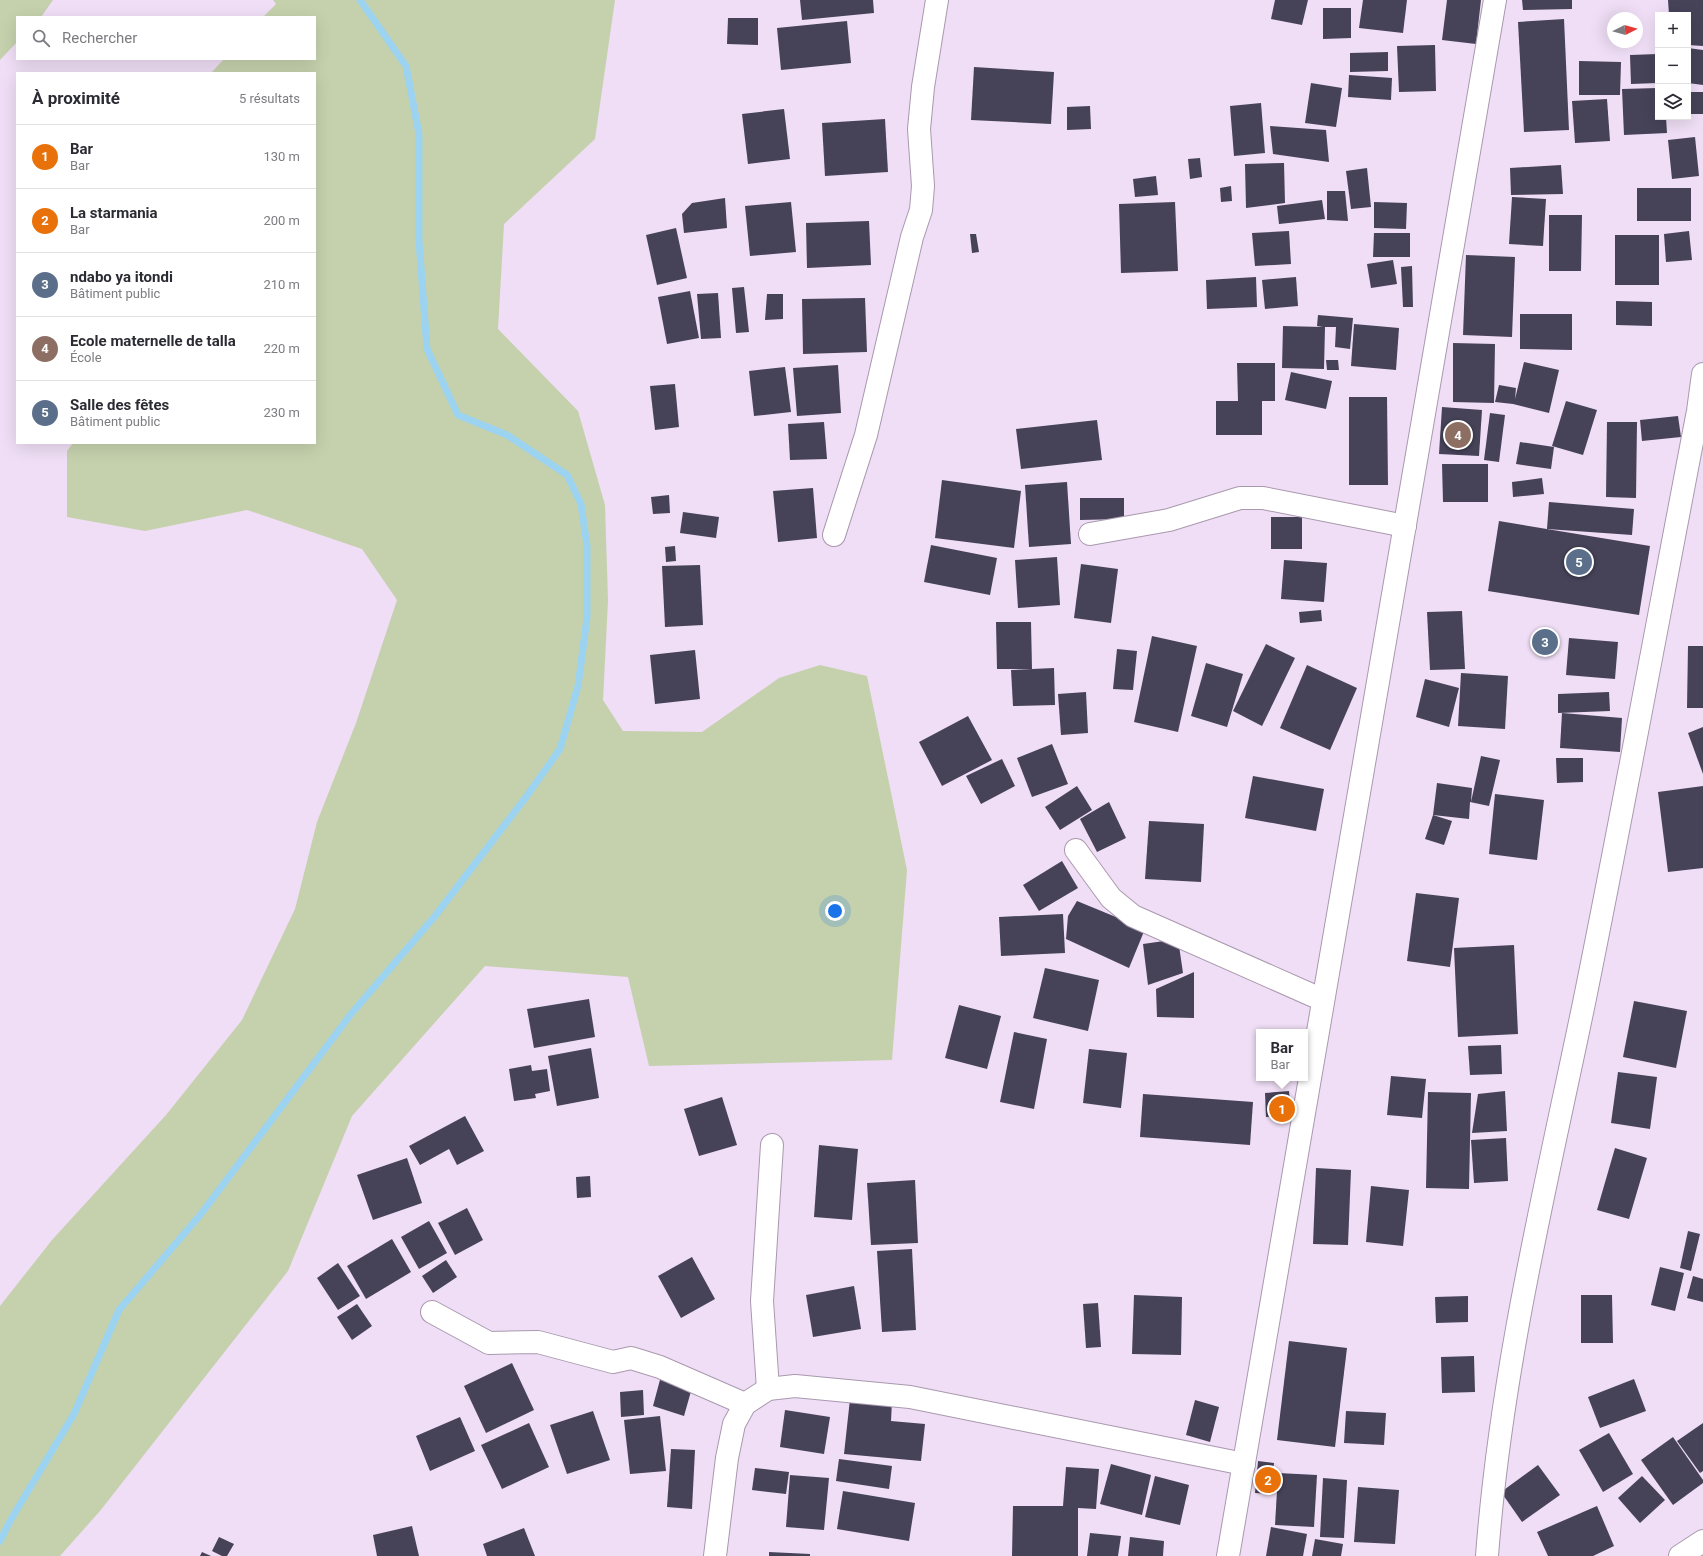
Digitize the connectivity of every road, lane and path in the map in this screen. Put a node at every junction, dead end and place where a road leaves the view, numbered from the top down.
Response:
1 (937, 0) edge
2 (1495, 0) edge
3 (1703, 374) edge
4 (1405, 526) junction
5 (1090, 534) dead end
6 (834, 535) dead end
7 (1076, 850) dead end
8 (1323, 1000) junction
9 (772, 1145) dead end
10 (432, 1312) dead end
11 (768, 1389) junction
12 (745, 1404) junction
13 (1244, 1464) junction
14 (1703, 1541) edge
15 (715, 1556) edge
16 (1228, 1556) edge
17 (1487, 1556) edge
18 (1680, 1556) edge

1 - 6 main road
2 - 4 main road
3 - 17 main road
4 - 5 main road
4 - 8 main road
7 - 8 main road
8 - 13 main road
9 - 11 main road
10 - 12 main road
11 - 12 main road
11 - 13 main road
12 - 15 main road
13 - 16 main road
14 - 18 main road

